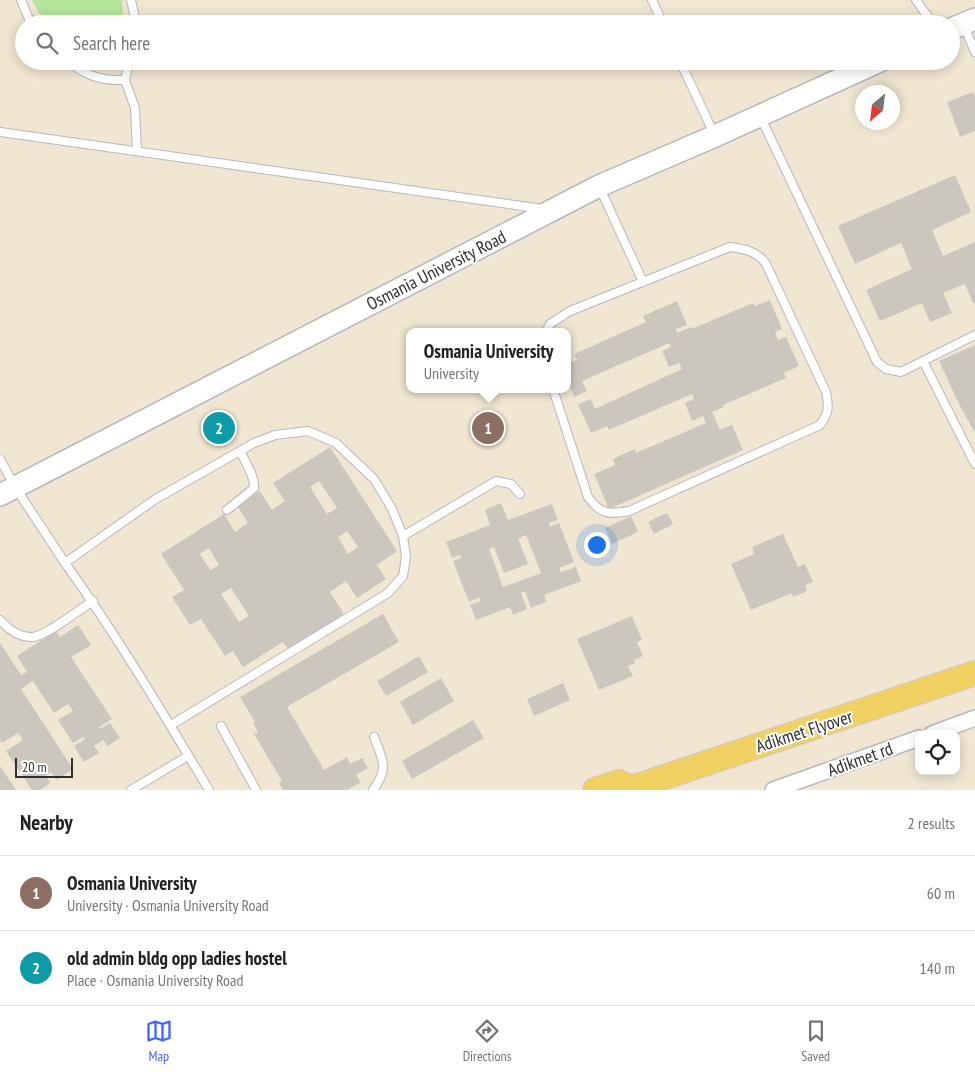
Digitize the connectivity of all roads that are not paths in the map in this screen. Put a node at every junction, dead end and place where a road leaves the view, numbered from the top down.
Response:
1 (21, 0) edge
2 (131, 0) edge
3 (652, 0) edge
4 (916, 0) edge
5 (27, 15) edge
6 (134, 15) edge
7 (659, 15) edge
8 (927, 15) edge
9 (963, 24) edge
10 (975, 52) edge
11 (81, 70) edge
12 (127, 70) edge
13 (684, 70) edge
14 (860, 70) edge
15 (125, 80) junction
16 (760, 116) junction
17 (0, 132) edge
18 (715, 136) junction
19 (137, 151) junction
20 (599, 186) junction
21 (553, 210) junction
22 (643, 282) junction
23 (548, 328) edge
24 (975, 335) edge
25 (923, 361) junction
26 (554, 393) edge
27 (240, 451) junction
28 (0, 459) edge
29 (975, 464) edge
30 (8, 491) edge
31 (520, 494) dead end
32 (227, 510) dead end
33 (403, 536) junction
34 (65, 563) junction
35 (93, 601) junction
36 (0, 620) edge
37 (975, 673) edge
38 (975, 718) edge
39 (171, 726) junction
40 (221, 726) dead end
41 (943, 730) edge
42 (374, 738) dead end
43 (915, 739) edge
44 (188, 756) junction
45 (637, 787) edge
46 (131, 790) edge
47 (209, 790) edge
48 (256, 790) edge
49 (373, 790) edge
50 (595, 790) edge
51 (773, 790) edge

1 - 5 lane
2 - 6 lane
3 - 7 lane
4 - 8 lane
9 - 10 lane
11 - 15 lane
12 - 15 lane
13 - 18 lane
14 - 16 main road, Osmania University Road
15 - 19 lane
16 - 18 main road, Osmania University Road
16 - 25 lane
17 - 19 lane
18 - 20 main road, Osmania University Road
19 - 21 lane
20 - 21 main road, Osmania University Road
20 - 22 lane
21 - 30 main road, Osmania University Road
22 - 23 lane
22 - 26 lane
24 - 25 lane
25 - 29 lane
27 - 32 lane
27 - 33 lane
27 - 34 lane
28 - 30 lane
30 - 34 lane
31 - 33 lane
33 - 39 lane
34 - 35 lane
35 - 36 lane
35 - 39 lane
37 - 45 main road, Adikmet Flyover
38 - 41 street
39 - 44 lane
40 - 48 lane
42 - 49 lane
43 - 51 street, Adikmet rd
44 - 46 lane
44 - 47 lane
45 - 50 main road

